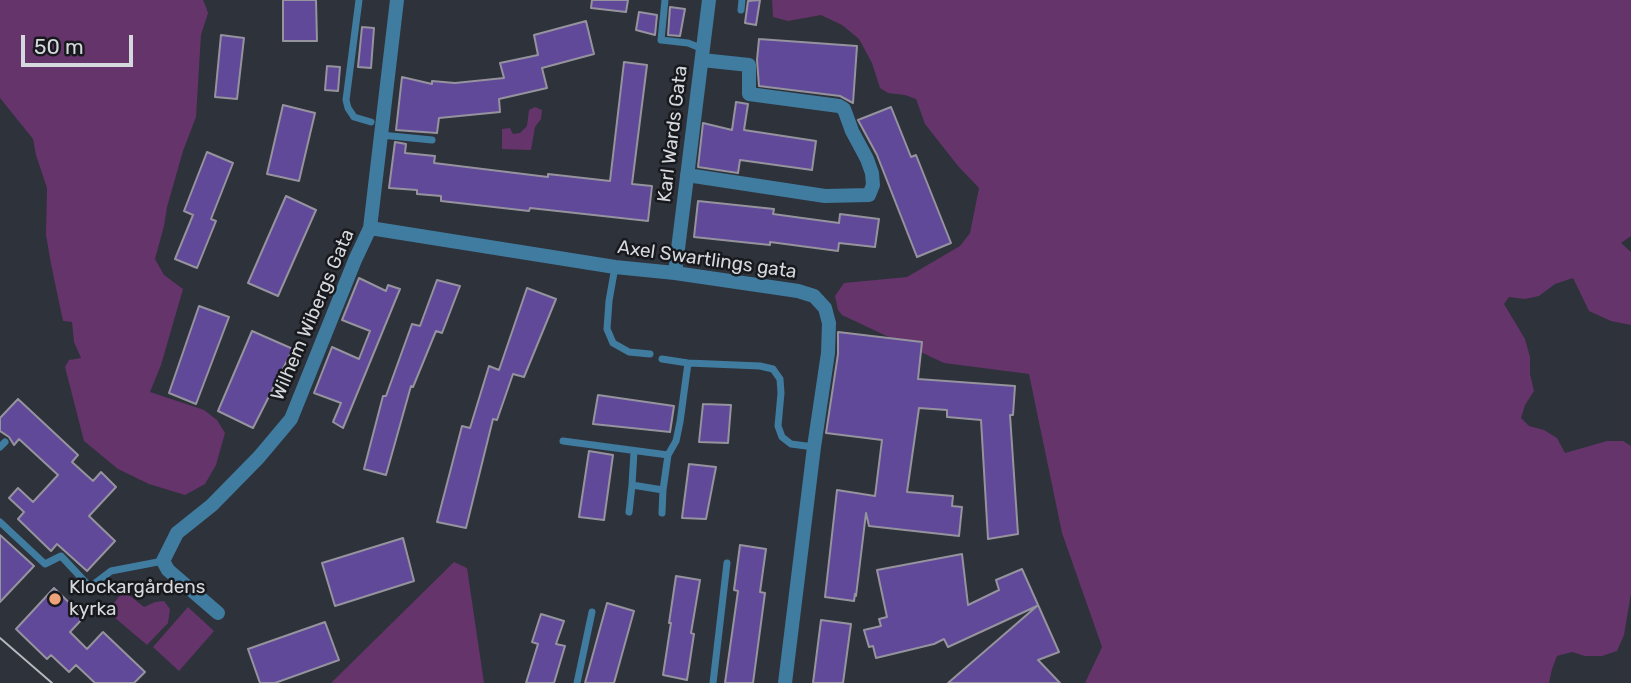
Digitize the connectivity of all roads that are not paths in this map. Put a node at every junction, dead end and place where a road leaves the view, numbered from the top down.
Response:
1 (359, 0) edge
2 (397, 0) edge
3 (666, 0) edge
4 (709, 0) edge
5 (742, 0) edge
6 (741, 10) dead end
7 (702, 55) junction
8 (371, 122) dead end
9 (381, 135) junction
10 (432, 140) dead end
11 (687, 175) junction
12 (370, 228) junction
13 (615, 267) junction
14 (675, 272) junction
15 (650, 354) dead end
16 (662, 359) dead end
17 (688, 363) junction
18 (563, 441) dead end
19 (814, 447) junction
20 (634, 451) junction
21 (668, 455) junction
22 (632, 485) junction
23 (663, 490) junction
24 (629, 512) dead end
25 (662, 513) dead end
26 (0, 522) edge
27 (163, 561) junction
28 (727, 563) dead end
29 (592, 612) dead end
30 (218, 614) dead end
31 (577, 683) edge
32 (713, 683) edge
33 (785, 683) edge

1 - 8 lane
2 - 9 street, Wilhem Wibergs Gata
3 - 7 lane
4 - 7 street, Karl Wards Gata
5 - 6 lane
7 - 11 street, Karl Wards Gata
7 - 11 street
9 - 10 lane
9 - 12 street, Wilhem Wibergs Gata
11 - 14 street, Karl Wards Gata
12 - 13 street, Axel Swartlings gata
12 - 27 street, Wilhem Wibergs Gata
13 - 14 street, Axel Swartlings gata
13 - 15 lane
14 - 19 street, Axel Swartlings gata
16 - 17 lane
17 - 19 lane
17 - 21 lane
18 - 20 lane
19 - 33 street, Axel Swartlings gata
20 - 21 lane
20 - 22 lane
21 - 23 lane
22 - 23 lane
22 - 24 lane
23 - 25 lane
26 - 27 lane
27 - 30 street
28 - 32 lane
29 - 31 lane

